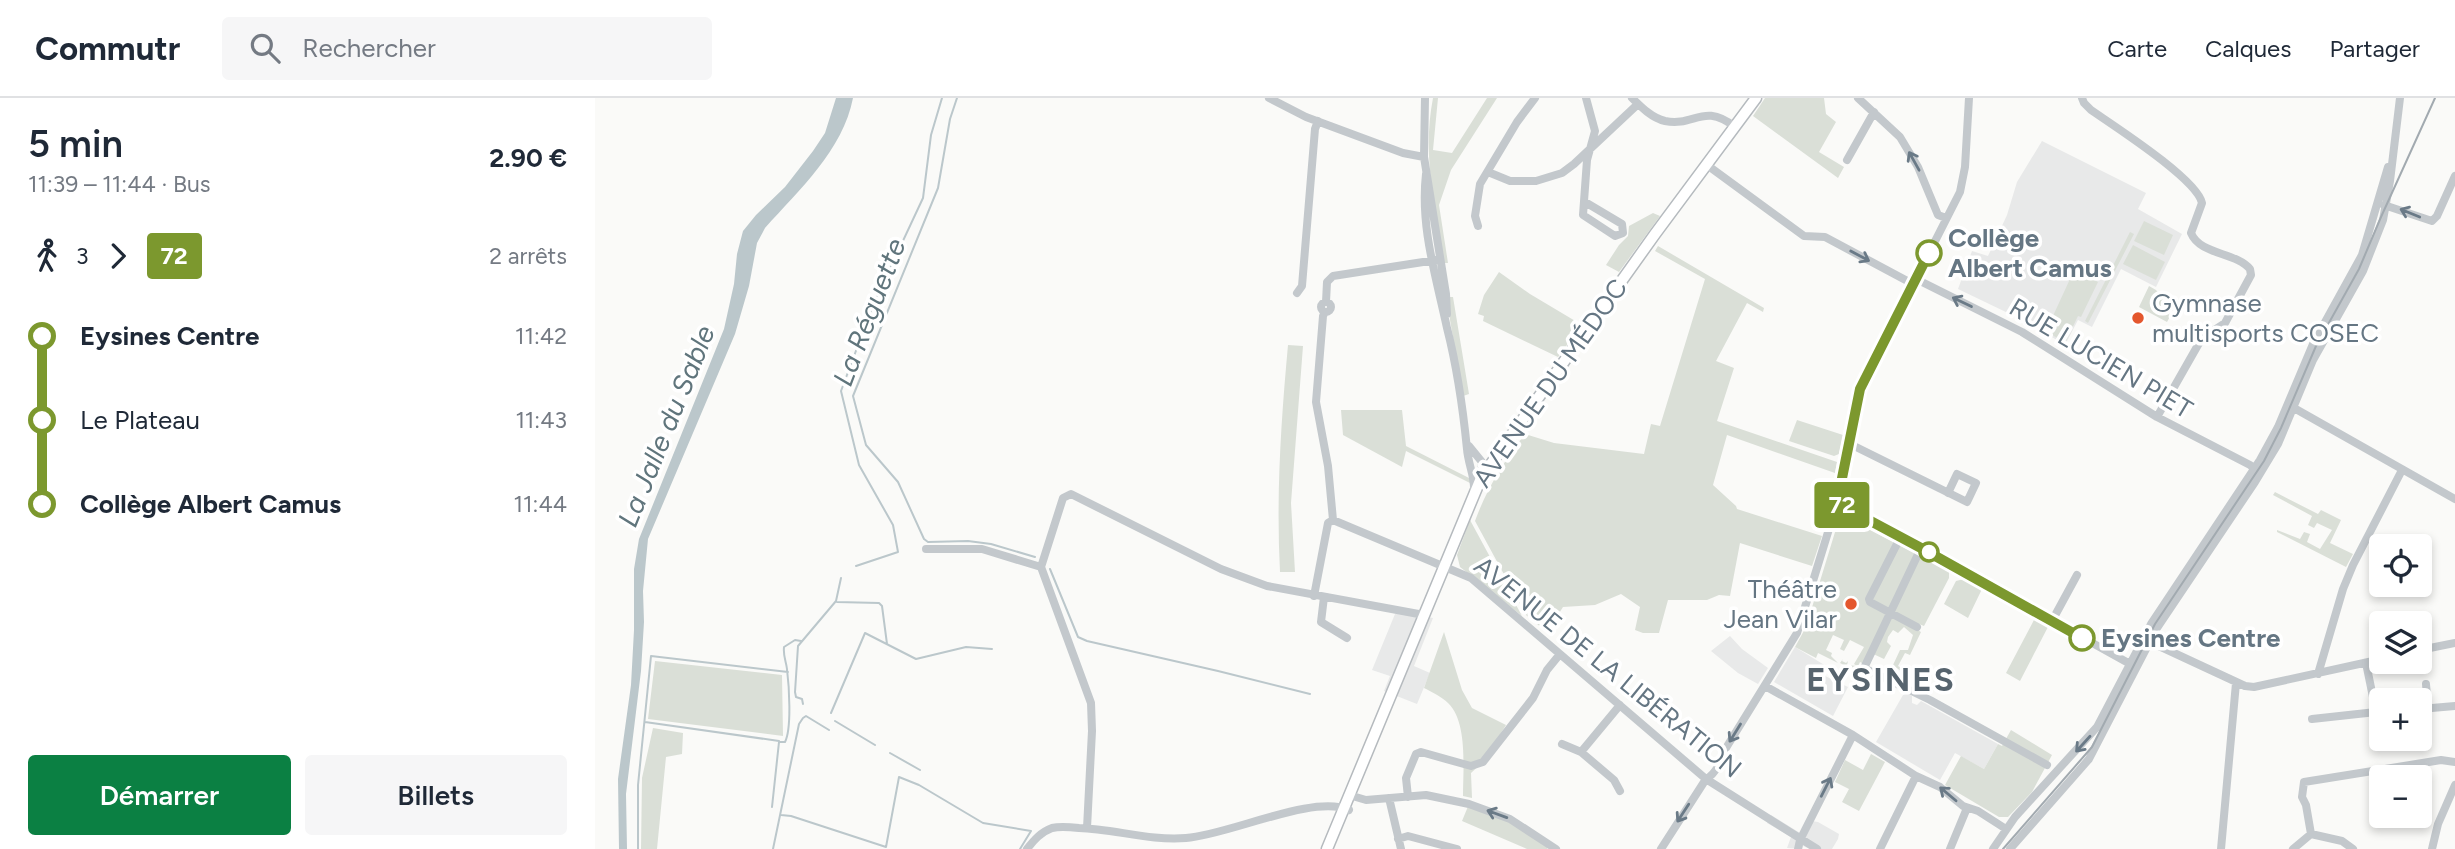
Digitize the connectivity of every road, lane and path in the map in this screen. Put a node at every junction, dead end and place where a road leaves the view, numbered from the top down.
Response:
1 (1269, 98) edge
2 (1425, 98) edge
3 (1430, 98) edge
4 (1535, 98) edge
5 (1586, 98) edge
6 (1756, 98) edge
7 (1858, 98) edge
8 (1969, 98) edge
9 (2082, 98) edge
10 (2400, 98) edge
11 (1635, 101) edge
12 (1874, 112) junction
13 (1425, 119) junction
14 (1318, 121) junction
15 (1735, 127) junction
16 (1590, 148) junction
17 (1424, 157) junction
18 (1847, 160) dead end
19 (1707, 165) junction
20 (1488, 172) junction
21 (2455, 176) edge
22 (1585, 202) junction
23 (2382, 206) junction
24 (1946, 218) junction
25 (1478, 226) dead end
26 (1436, 260) junction
27 (1914, 282) junction
28 (1297, 293) dead end
29 (2294, 408) junction
30 (2157, 417) junction
31 (1466, 440) junction
32 (1848, 443) junction
33 (1495, 457) junction
34 (1482, 462) junction
35 (2255, 468) junction
36 (2402, 470) junction
37 (1481, 478) junction
38 (2258, 479) junction
39 (1474, 491) junction
40 (1948, 493) dead end
41 (2455, 499) edge
42 (1837, 503) junction
43 (1333, 520) junction
44 (1901, 537) junction
45 (926, 548) dead end
46 (1921, 548) junction
47 (1443, 566) junction
48 (1041, 567) junction
49 (2077, 575) dead end
50 (1314, 596) junction
51 (1324, 597) junction
52 (1890, 612) junction
53 (1425, 615) junction
54 (2052, 621) junction
55 (1917, 627) dead end
56 (1347, 638) dead end
57 (2146, 640) junction
58 (2455, 643) edge
59 (2432, 648) edge
60 (1560, 654) junction
61 (2369, 662) edge
62 (2366, 663) junction
63 (2132, 666) junction
64 (2318, 674) junction
65 (2236, 683) junction
66 (2426, 684) dead end
67 (1765, 686) junction
68 (2373, 688) edge
69 (2426, 688) edge
70 (1620, 705) junction
71 (2455, 706) edge
72 (2432, 707) edge
73 (2369, 713) edge
74 (2312, 719) dead end
75 (1853, 735) junction
76 (1562, 744) dead end
77 (1581, 752) junction
78 (2455, 762) edge
79 (2047, 765) dead end
80 (2412, 765) edge
81 (2369, 772) edge
82 (1916, 776) junction
83 (1706, 779) junction
84 (2455, 785) edge
85 (1620, 791) dead end
86 (1352, 796) junction
87 (1408, 797) junction
88 (1389, 798) junction
89 (1346, 808) junction
90 (1967, 808) junction
91 (1087, 828) junction
92 (2006, 829) junction
93 (2311, 834) junction
94 (1398, 839) junction
95 (1799, 844) edge
96 (1027, 849) edge
97 (1327, 849) edge
98 (1333, 849) edge
99 (1401, 849) edge
100 (1457, 849) edge
101 (1556, 849) edge
102 (1661, 849) edge
103 (1817, 849) edge
104 (1880, 849) edge
105 (1950, 849) edge
106 (1993, 849) edge
107 (2010, 849) edge
108 (2221, 849) edge
109 (2293, 849) edge
110 (2353, 849) edge
111 (2432, 849) edge

1 - 14 street
2 - 13 street
3 - 13 street
4 - 20 street
5 - 16 street
6 - 15 main road, AVENUE DU MÉDOC
7 - 12 street
8 - 24 street
9 - 30 street
10 - 23 street
11 - 15 street
11 - 16 street
12 - 18 street
24 -> 12 street
13 - 17 street
14 - 17 street
14 - 28 street
15 - 19 main road, AVENUE DU MÉDOC
16 - 20 street
16 - 22 street
17 - 26 street
19 -> 27 street, RUE LUCIEN PIET
19 - 33 main road, AVENUE DU MÉDOC
20 - 25 street
21 -> 23 street
22 - 22 street
23 - 29 street
23 - 35 street
24 - 27 street
26 - 31 street
26 - 43 street
30 -> 27 street, RUE LUCIEN PIET
27 - 32 street
29 - 36 street
29 - 38 street
30 - 35 street, RUE LUCIEN PIET
31 - 34 street
31 - 39 street
32 - 40 street
32 - 42 street
33 - 34 street
33 - 37 main road, AVENUE DU MÉDOC
34 - 37 street
35 - 38 street
35 - 57 street
36 - 41 street
36 - 64 street
37 - 39 main road, AVENUE DU MÉDOC
38 - 57 street
39 - 47 main road, AVENUE DU MÉDOC
42 - 44 street
42 - 67 street
43 - 47 street, AVENUE DE LA LIBÉRATION
43 - 50 street
44 - 46 street
44 - 52 street
45 - 48 street
46 - 52 street
46 - 54 street
47 - 53 main road, AVENUE DU MÉDOC
47 - 60 street, AVENUE DE LA LIBÉRATION
48 - 50 street
48 - 91 street
49 - 54 street
50 - 51 street
51 - 53 street
51 - 56 street
52 - 55 street
52 - 79 street
53 - 86 main road, AVENUE DU MÉDOC
54 - 63 street
57 - 63 street
57 - 65 street
58 - 59 street
60 - 70 street, AVENUE DE LA LIBÉRATION
60 - 87 street
61 - 62 street
62 - 64 street
62 - 68 street
63 -> 92 street
63 - 107 street
64 - 65 street
65 - 108 street
66 - 69 street
67 - 75 street
67 -> 83 street
70 - 77 street
70 - 83 street, AVENUE DE LA LIBÉRATION
71 - 72 street
73 - 74 street
75 - 82 street
95 -> 75 street
76 - 77 street
77 - 85 street
78 - 80 street
81 - 93 street
90 -> 82 street
82 - 104 street
83 - 95 street, AVENUE DE LA LIBÉRATION
83 -> 102 street
84 - 111 street
86 - 88 street
86 - 89 main road, AVENUE DU MÉDOC
87 - 88 street
101 -> 87 street
88 - 94 street
89 - 91 street
89 - 97 main road, AVENUE DU MÉDOC
89 - 98 main road, AVENUE DU MÉDOC
90 - 92 street
90 - 105 street
91 - 96 street
92 - 106 street
93 - 109 street
93 - 110 street
94 - 99 street
94 - 100 street
95 - 103 street, AVENUE DE LA LIBÉRATION

